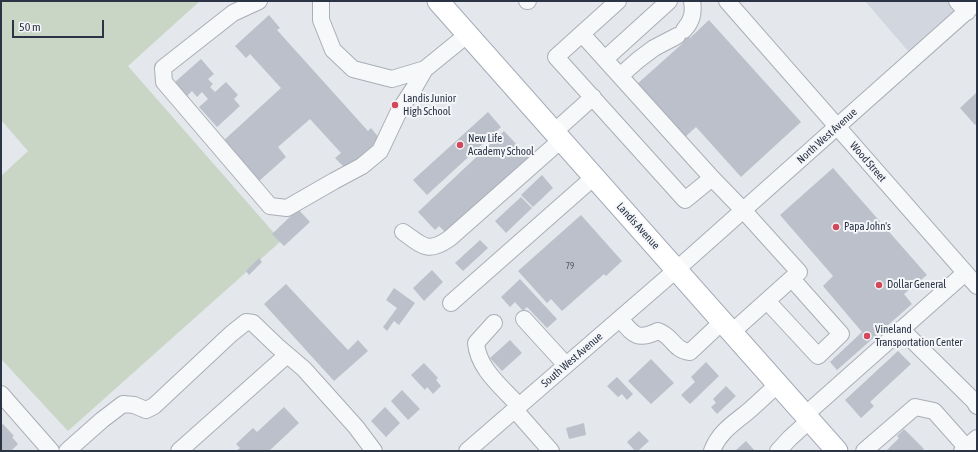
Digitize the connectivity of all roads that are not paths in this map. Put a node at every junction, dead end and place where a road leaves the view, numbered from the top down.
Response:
1 (259, 1) edge
2 (321, 1) edge
3 (438, 1) edge
4 (618, 1) edge
5 (669, 1) edge
6 (692, 1) edge
7 (727, 1) edge
8 (967, 5) edge
9 (468, 34) junction
10 (582, 34) junction
11 (605, 59) junction
12 (425, 69) junction
13 (620, 76) junction
14 (593, 98) junction
15 (837, 127) junction
16 (558, 136) junction
17 (594, 177) junction
18 (712, 178) junction
19 (743, 210) junction
20 (402, 232) dead end
21 (676, 270) junction
22 (965, 273) junction
23 (792, 279) junction
24 (977, 286) edge
25 (767, 301) junction
26 (451, 303) dead end
27 (524, 319) dead end
28 (620, 319) junction
29 (494, 323) dead end
30 (727, 327) junction
31 (901, 329) junction
32 (287, 355) junction
33 (566, 365) junction
34 (778, 384) junction
35 (1, 394) edge
36 (977, 406) edge
37 (517, 408) junction
38 (807, 418) junction
39 (968, 445) edge
40 (52, 451) edge
41 (67, 451) edge
42 (179, 451) edge
43 (374, 451) edge
44 (467, 451) edge
45 (551, 451) edge
46 (712, 451) edge
47 (778, 451) edge
48 (837, 451) edge
49 (864, 451) edge

1 - 12 street
2 - 12 street
3 - 9 main road, Landis Avenue
4 - 10 street
5 - 11 street
6 - 13 street
7 - 15 street, Wood Street
8 - 15 street, North West Avenue
9 - 12 street
9 - 16 main road, Landis Avenue
10 - 11 street
10 - 14 street
11 - 13 street
13 - 18 street
14 - 16 street
14 - 18 street
15 - 19 street, North West Avenue
15 - 22 street, Wood Street
16 - 17 main road, Landis Avenue
16 - 20 street
17 - 21 main road, Landis Avenue
17 - 26 street
18 - 19 street
19 - 21 street, North West Avenue
19 - 23 street
21 - 28 street, South West Avenue
21 - 30 main road, Landis Avenue
22 - 24 street, Wood Street
22 - 31 street
23 - 25 street
23 - 25 street
25 - 30 street
27 - 33 street
28 - 30 street
28 - 33 street, South West Avenue
29 - 37 street
30 - 34 main road, Landis Avenue
31 - 36 street
31 - 38 street
32 - 41 street
32 - 42 street
32 - 43 street
33 - 37 street, South West Avenue
34 - 38 main road, Landis Avenue
34 - 46 street
35 - 40 street
37 - 44 street, South West Avenue
37 - 45 street
38 - 47 street
38 - 48 main road, Landis Avenue
39 - 49 street

